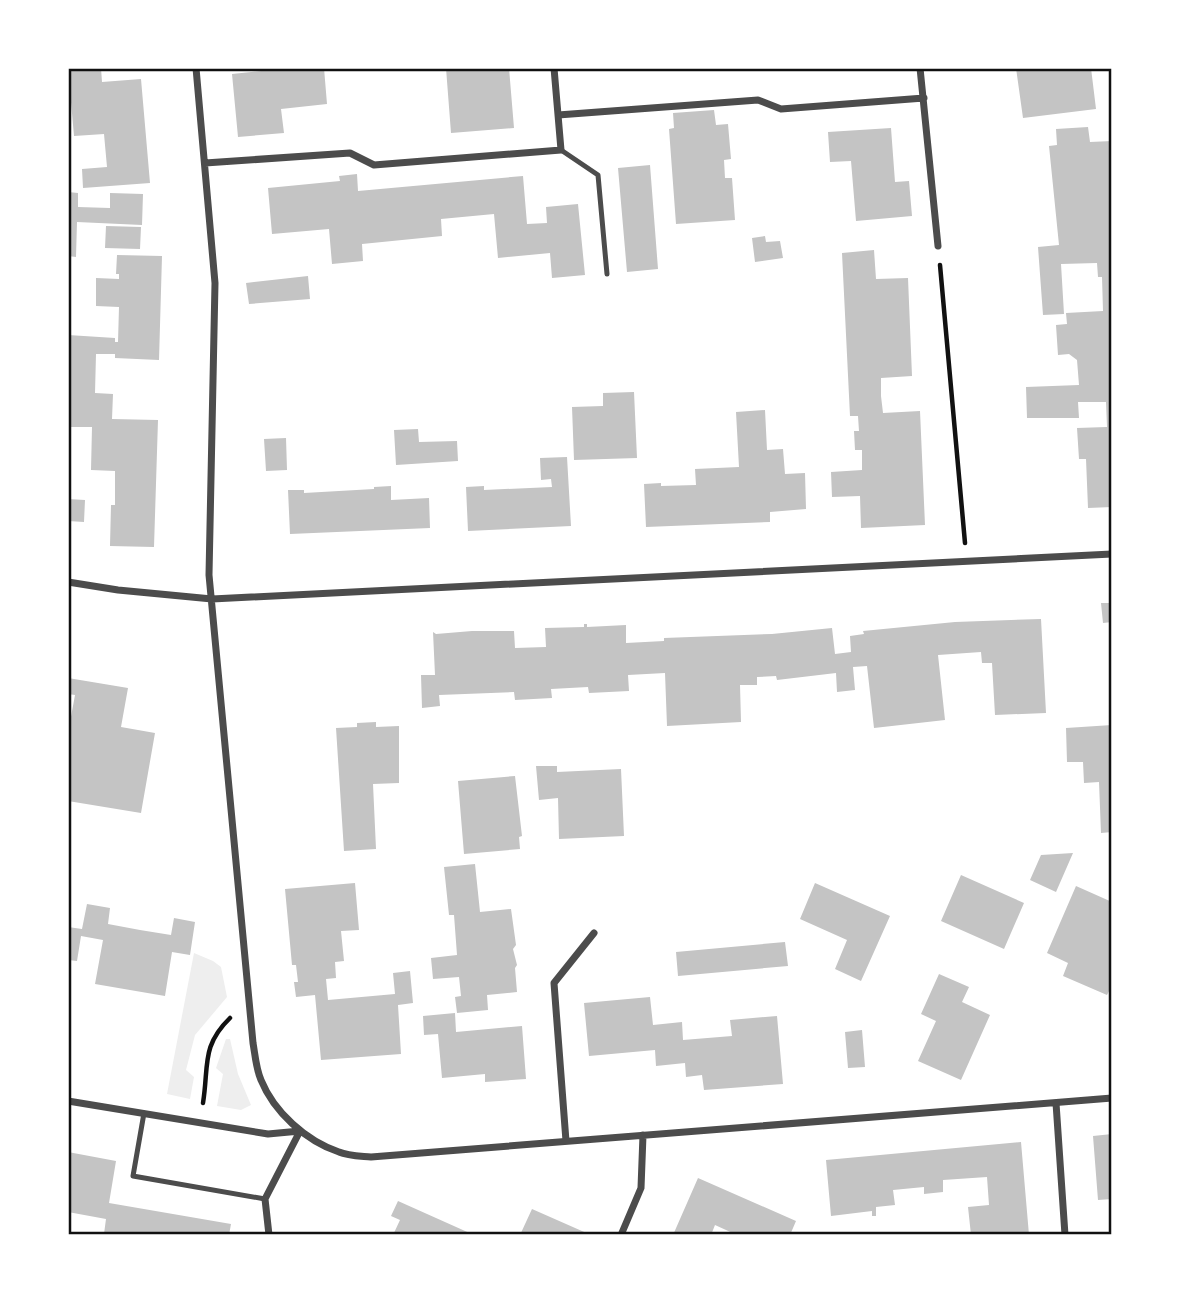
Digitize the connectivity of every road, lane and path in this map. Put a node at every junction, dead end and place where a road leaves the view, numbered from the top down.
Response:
1 (196, 68) edge
2 (554, 68) edge
3 (920, 68) edge
4 (924, 98) junction
5 (558, 115) junction
6 (561, 150) junction
7 (205, 163) junction
8 (938, 246) joint
9 (607, 274) dead end
10 (1112, 554) edge
11 (966, 561) junction
12 (68, 582) edge
13 (212, 599) junction
14 (594, 933) dead end
15 (250, 1010) junction
16 (1112, 1098) edge
17 (68, 1101) edge
18 (1056, 1103) junction
19 (144, 1113) junction
20 (200, 1122) junction
21 (300, 1130) junction
22 (643, 1135) junction
23 (566, 1141) junction
24 (265, 1199) junction
25 (268, 1235) edge
26 (621, 1235) edge
27 (1065, 1235) edge

1 - 7 street
2 - 5 street
3 - 4 street
4 - 5 street
4 - 8 street
5 - 6 street
6 - 7 street
6 - 9 lane
7 - 13 street
8 - 11 path
10 - 11 street
11 - 13 street
12 - 13 street
13 - 15 street
14 - 23 street
15 - 20 path
15 - 21 street
16 - 18 street
17 - 19 street
18 - 22 street
18 - 27 street
19 - 20 street
19 - 24 lane
20 - 21 street
21 - 23 street
21 - 24 street
22 - 23 street
22 - 26 street
24 - 25 street

